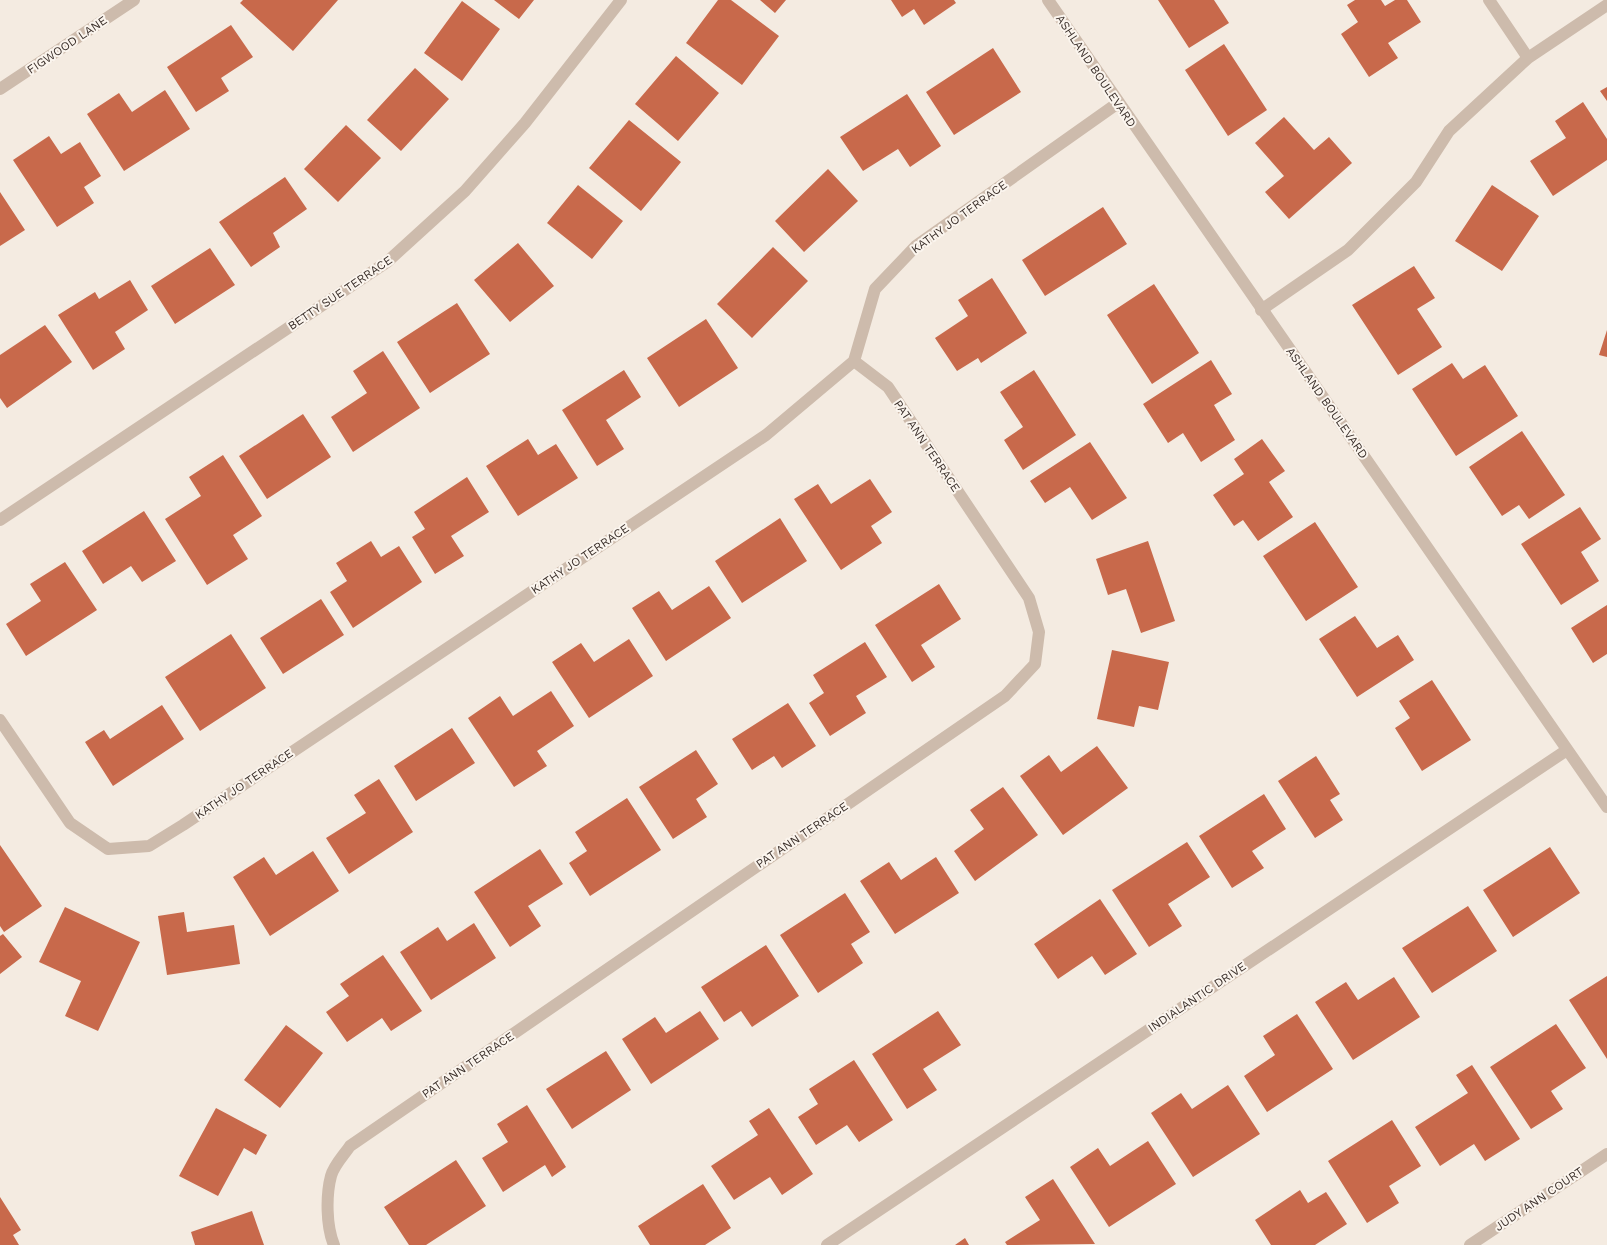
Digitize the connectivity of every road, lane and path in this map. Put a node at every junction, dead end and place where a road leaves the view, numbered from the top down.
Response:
1 (134, 0) edge
2 (621, 0) edge
3 (1048, 0) edge
4 (1489, 0) edge
5 (1607, 5) edge
6 (1528, 58) junction
7 (0, 89) edge
8 (1118, 103) junction
9 (1262, 310) junction
10 (854, 361) junction
11 (0, 520) edge
12 (2, 724) edge
13 (1567, 750) junction
14 (1607, 807) edge
15 (1607, 1154) edge
16 (334, 1245) edge
17 (827, 1245) edge
18 (1470, 1245) edge

1 - 7 street, FIGWOOD LANE
2 - 11 street, BETTY SUE TERRACE
3 - 8 street, ASHLAND BOULEVARD
4 - 6 street
5 - 6 street
6 - 9 street
8 - 9 street, ASHLAND BOULEVARD
8 - 10 street, KATHY JO TERRACE
9 - 13 street, ASHLAND BOULEVARD
10 - 12 street, KATHY JO TERRACE
10 - 16 street, PAT ANN TERRACE
13 - 14 street, ASHLAND BOULEVARD
13 - 17 street, INDIALANTIC DRIVE
15 - 18 street, JUDY ANN COURT

